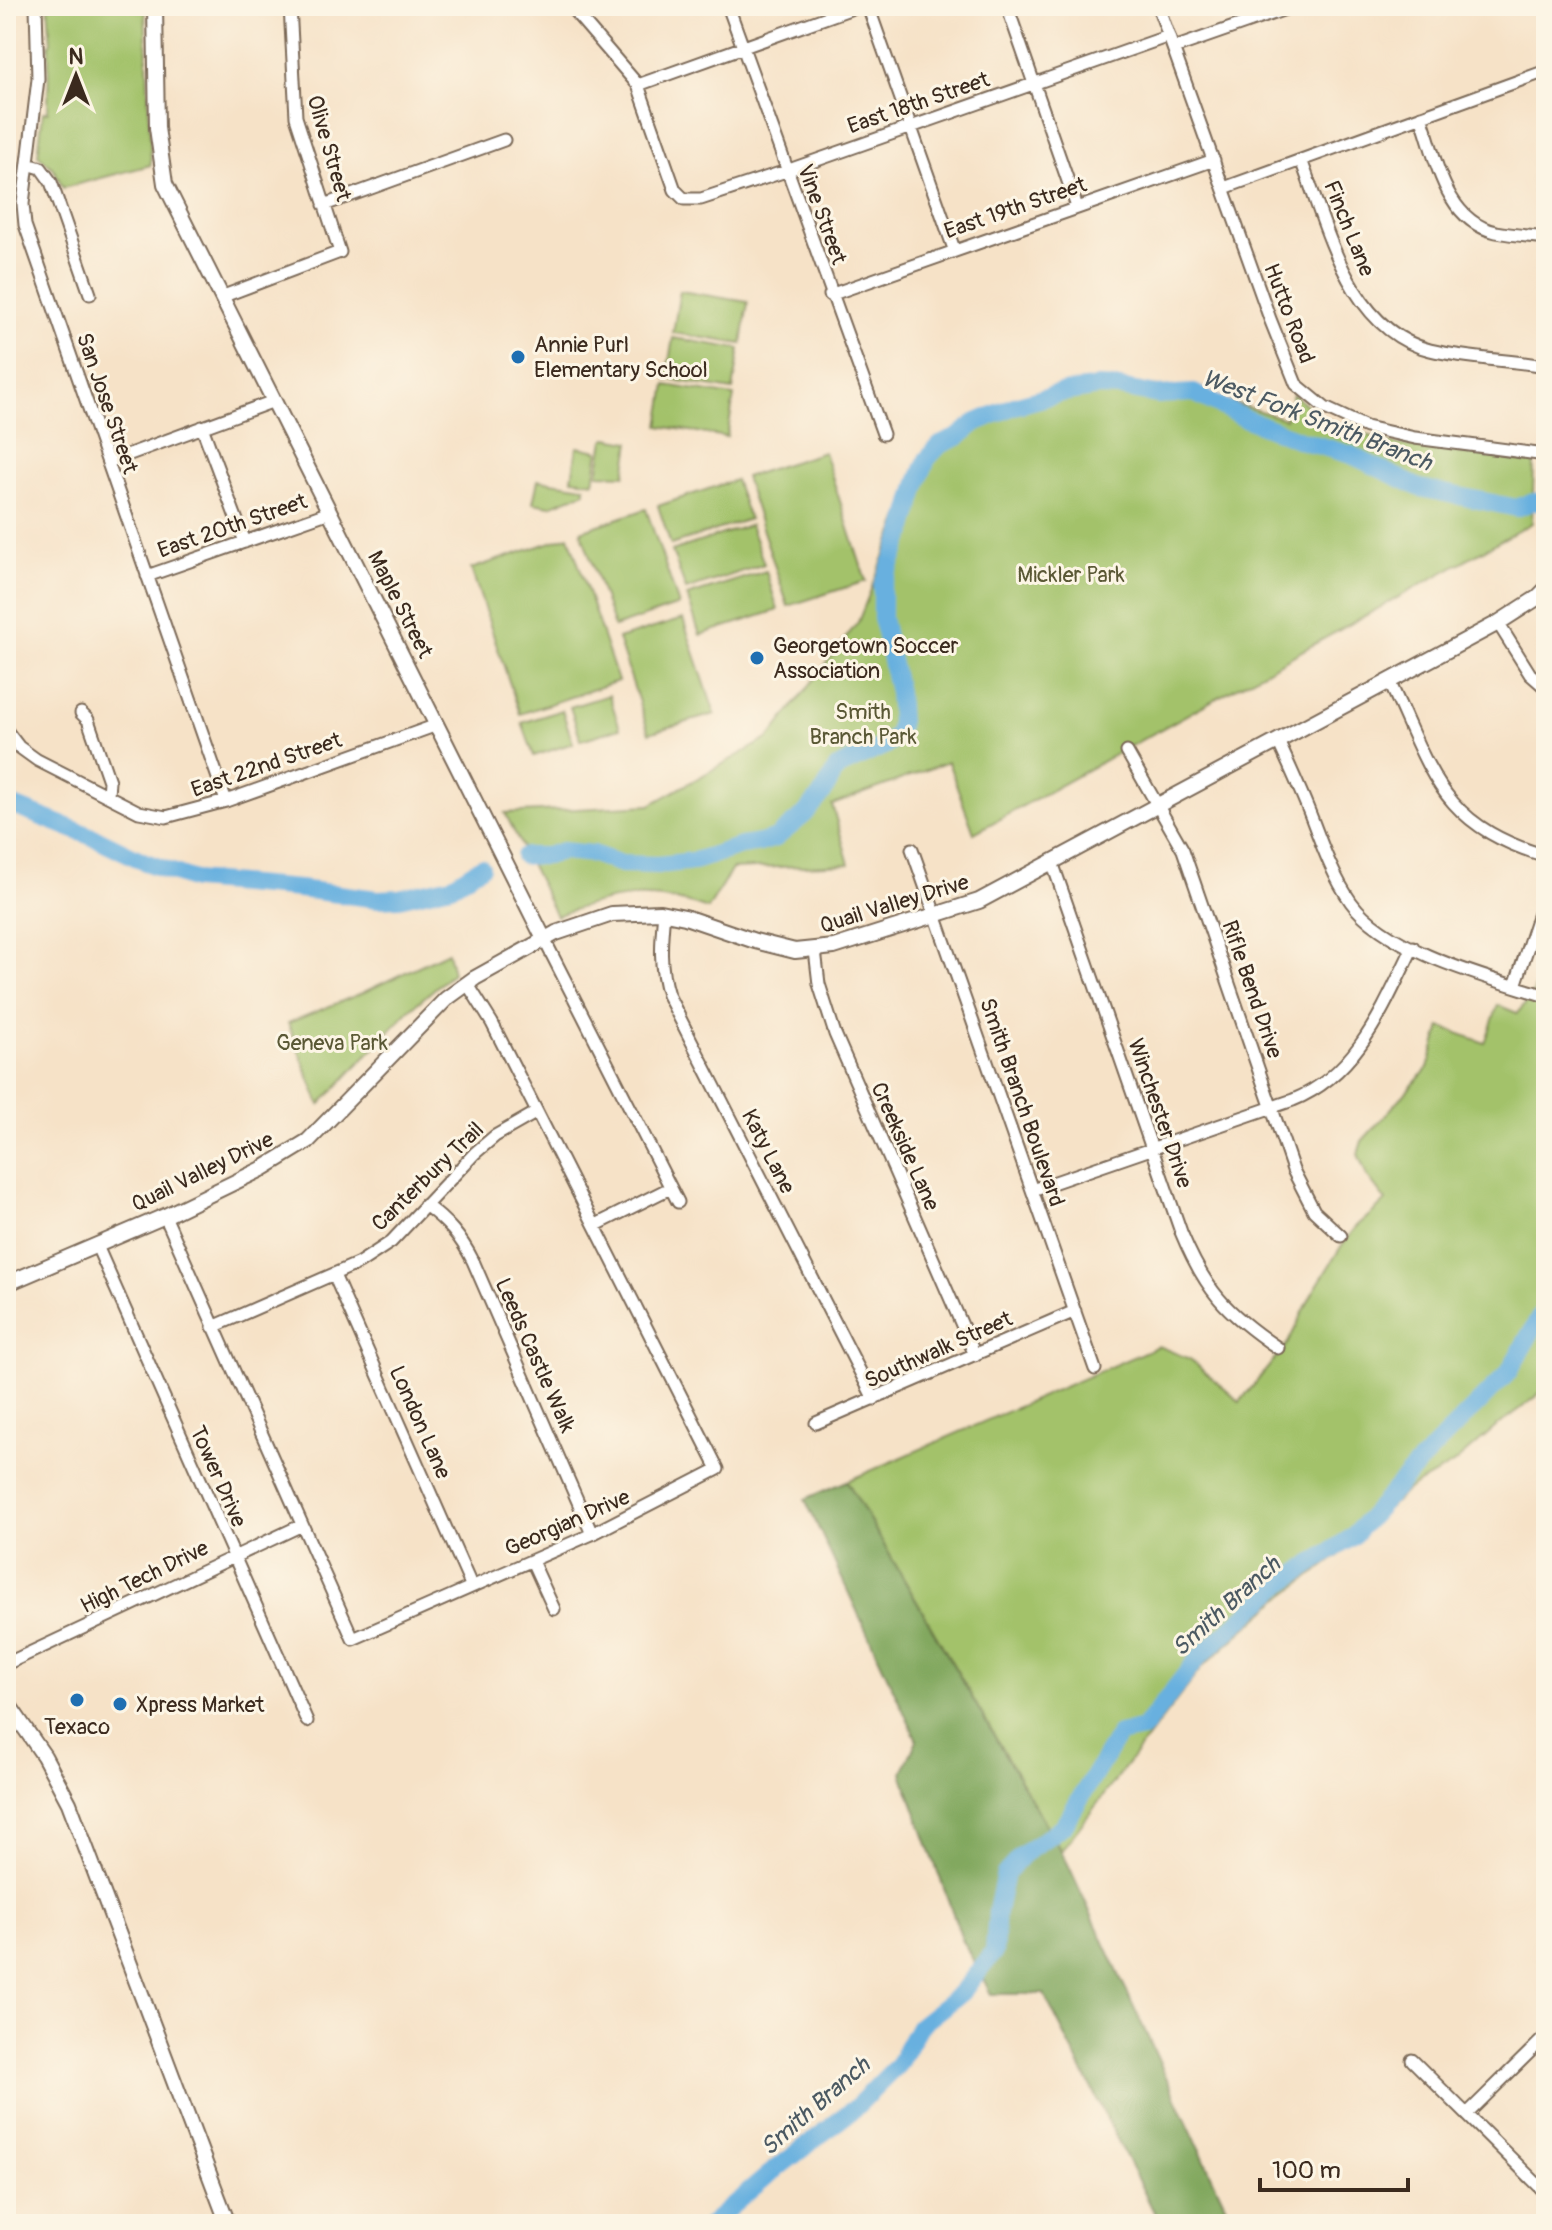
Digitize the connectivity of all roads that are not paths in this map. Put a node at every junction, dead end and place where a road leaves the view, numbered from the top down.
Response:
1 (36, 6) edge
2 (155, 6) edge
3 (290, 6) edge
4 (570, 6) edge
5 (728, 6) edge
6 (858, 6) edge
7 (868, 6) edge
8 (1007, 6) edge
9 (1158, 6) edge
10 (1291, 6) edge
11 (1169, 36) junction
12 (743, 47) junction
13 (1174, 48) junction
14 (1546, 71) edge
15 (1035, 83) junction
16 (638, 85) junction
17 (1421, 116) junction
18 (911, 125) junction
19 (504, 140) dead end
20 (1214, 160) junction
21 (1301, 160) junction
22 (28, 164) junction
23 (786, 171) junction
24 (1224, 188) junction
25 (324, 205) junction
26 (1077, 207) junction
27 (1546, 238) edge
28 (954, 249) junction
29 (90, 294) dead end
30 (830, 295) junction
31 (221, 297) junction
32 (1546, 366) edge
33 (274, 401) junction
34 (202, 427) junction
35 (883, 434) dead end
36 (1546, 455) edge
37 (108, 462) junction
38 (330, 512) junction
39 (245, 542) junction
40 (147, 576) junction
41 (1546, 589) edge
42 (1498, 623) junction
43 (1389, 681) junction
44 (1546, 688) edge
45 (81, 713) dead end
46 (437, 725) junction
47 (6, 730) edge
48 (1278, 741) junction
49 (1127, 752) dead end
50 (108, 795) junction
51 (226, 801) junction
52 (1158, 807) junction
53 (912, 849) dead end
54 (1546, 856) edge
55 (1052, 862) junction
56 (1546, 892) edge
57 (664, 912) junction
58 (937, 916) junction
59 (544, 939) junction
60 (1413, 947) junction
61 (815, 950) junction
62 (467, 983) junction
63 (1515, 986) junction
64 (1546, 996) edge
65 (1273, 1107) junction
66 (537, 1112) junction
67 (1153, 1147) junction
68 (670, 1188) junction
69 (1032, 1190) junction
70 (678, 1202) dead end
71 (425, 1205) junction
72 (165, 1216) junction
73 (596, 1225) junction
74 (1341, 1236) dead end
75 (97, 1246) junction
76 (334, 1275) junction
77 (6, 1284) edge
78 (1075, 1311) junction
79 (213, 1327) junction
80 (1278, 1348) dead end
81 (975, 1355) junction
82 (1095, 1369) dead end
83 (874, 1399) junction
84 (816, 1423) dead end
85 (300, 1526) junction
86 (592, 1534) junction
87 (232, 1556) junction
88 (532, 1561) junction
89 (471, 1585) junction
90 (554, 1609) dead end
91 (6, 1664) edge
92 (6, 1701) edge
93 (307, 1721) dead end
94 (1546, 2036) edge
95 (1412, 2060) dead end
96 (1467, 2114) junction
97 (1546, 2193) edge
98 (228, 2224) edge

1 - 22 street, San Jose Street
2 - 31 street, Maple Street
3 - 25 street, Olive Street
4 - 16 street
5 - 12 street, Vine Street
6 - 12 street
7 - 18 street
8 - 15 street
9 - 11 street, Hutto Road
10 - 13 street
11 - 13 street, Hutto Road
11 - 15 street, East 18th Street
12 - 16 street
12 - 23 street, Vine Street
13 - 20 street, Hutto Road
14 - 17 street
15 - 18 street, East 18th Street
15 - 26 street
16 - 23 street, East 18th Street
17 - 21 street
17 - 27 street
18 - 23 street, East 18th Street
18 - 28 street
19 - 25 street
20 - 24 street, Hutto Road
20 - 26 street, East 19th Street
21 - 24 street
21 - 32 street, Finch Lane
22 - 29 street
22 - 37 street, San Jose Street
23 - 30 street, Vine Street
24 - 36 street, Hutto Road
25 - 31 street, Olive Street
26 - 28 street, East 19th Street
28 - 30 street, East 19th Street
30 - 35 street, Vine Street
31 - 33 street, Maple Street
33 - 34 street
33 - 38 street, Maple Street
34 - 37 street
34 - 39 street
37 - 40 street, San Jose Street
38 - 39 street, East 20th Street
38 - 46 street, Maple Street
39 - 40 street, East 20th Street
40 - 51 street, San Jose Street
41 - 42 street, Quail Valley Drive
42 - 43 street, Quail Valley Drive
42 - 44 street
43 - 48 street, Quail Valley Drive
43 - 54 street
45 - 50 street
46 - 51 street, East 22nd Street
46 - 59 street, Maple Street
47 - 50 street, East 22nd Street
48 - 52 street, Quail Valley Drive
48 - 60 street
49 - 52 street, Rifle Bend Drive
50 - 51 street, East 22nd Street
52 - 55 street, Quail Valley Drive
52 - 65 street, Rifle Bend Drive
53 - 58 street, Smith Branch Boulevard
55 - 58 street, Quail Valley Drive
55 - 67 street, Winchester Drive
56 - 63 street
57 - 59 street, Quail Valley Drive
57 - 61 street, Quail Valley Drive
57 - 83 street, Katy Lane
58 - 61 street, Quail Valley Drive
58 - 69 street, Smith Branch Boulevard
59 - 62 street, Quail Valley Drive
59 - 68 street, Maple Street
60 - 63 street
60 - 65 street
61 - 81 street, Creekside Lane
62 - 66 street, Georgian Drive
62 - 72 street, Quail Valley Drive
63 - 64 street
65 - 67 street
65 - 74 street, Rifle Bend Drive
66 - 71 street, Canterbury Trail
66 - 73 street, Georgian Drive
67 - 69 street
67 - 80 street, Winchester Drive
68 - 70 street, Maple Street
68 - 73 street
69 - 78 street, Smith Branch Boulevard
71 - 76 street, Canterbury Trail
71 - 86 street, Leeds Castle Walk
72 - 75 street, Quail Valley Drive
72 - 79 street, Georgian Drive
73 - 86 street, Georgian Drive
75 - 77 street, Quail Valley Drive
75 - 87 street, Tower Drive
76 - 79 street, Canterbury Trail
76 - 89 street, London Lane
78 - 81 street, Southwalk Street
78 - 82 street, Smith Branch Boulevard
79 - 85 street, Georgian Drive
81 - 83 street, Southwalk Street
83 - 84 street, Southwalk Street
85 - 87 street, High Tech Drive
85 - 89 street, Georgian Drive
86 - 88 street, Georgian Drive
87 - 91 street, High Tech Drive
87 - 93 street, Tower Drive
88 - 89 street, Georgian Drive
88 - 90 street
92 - 98 street
94 - 96 street
95 - 96 street
96 - 97 street

